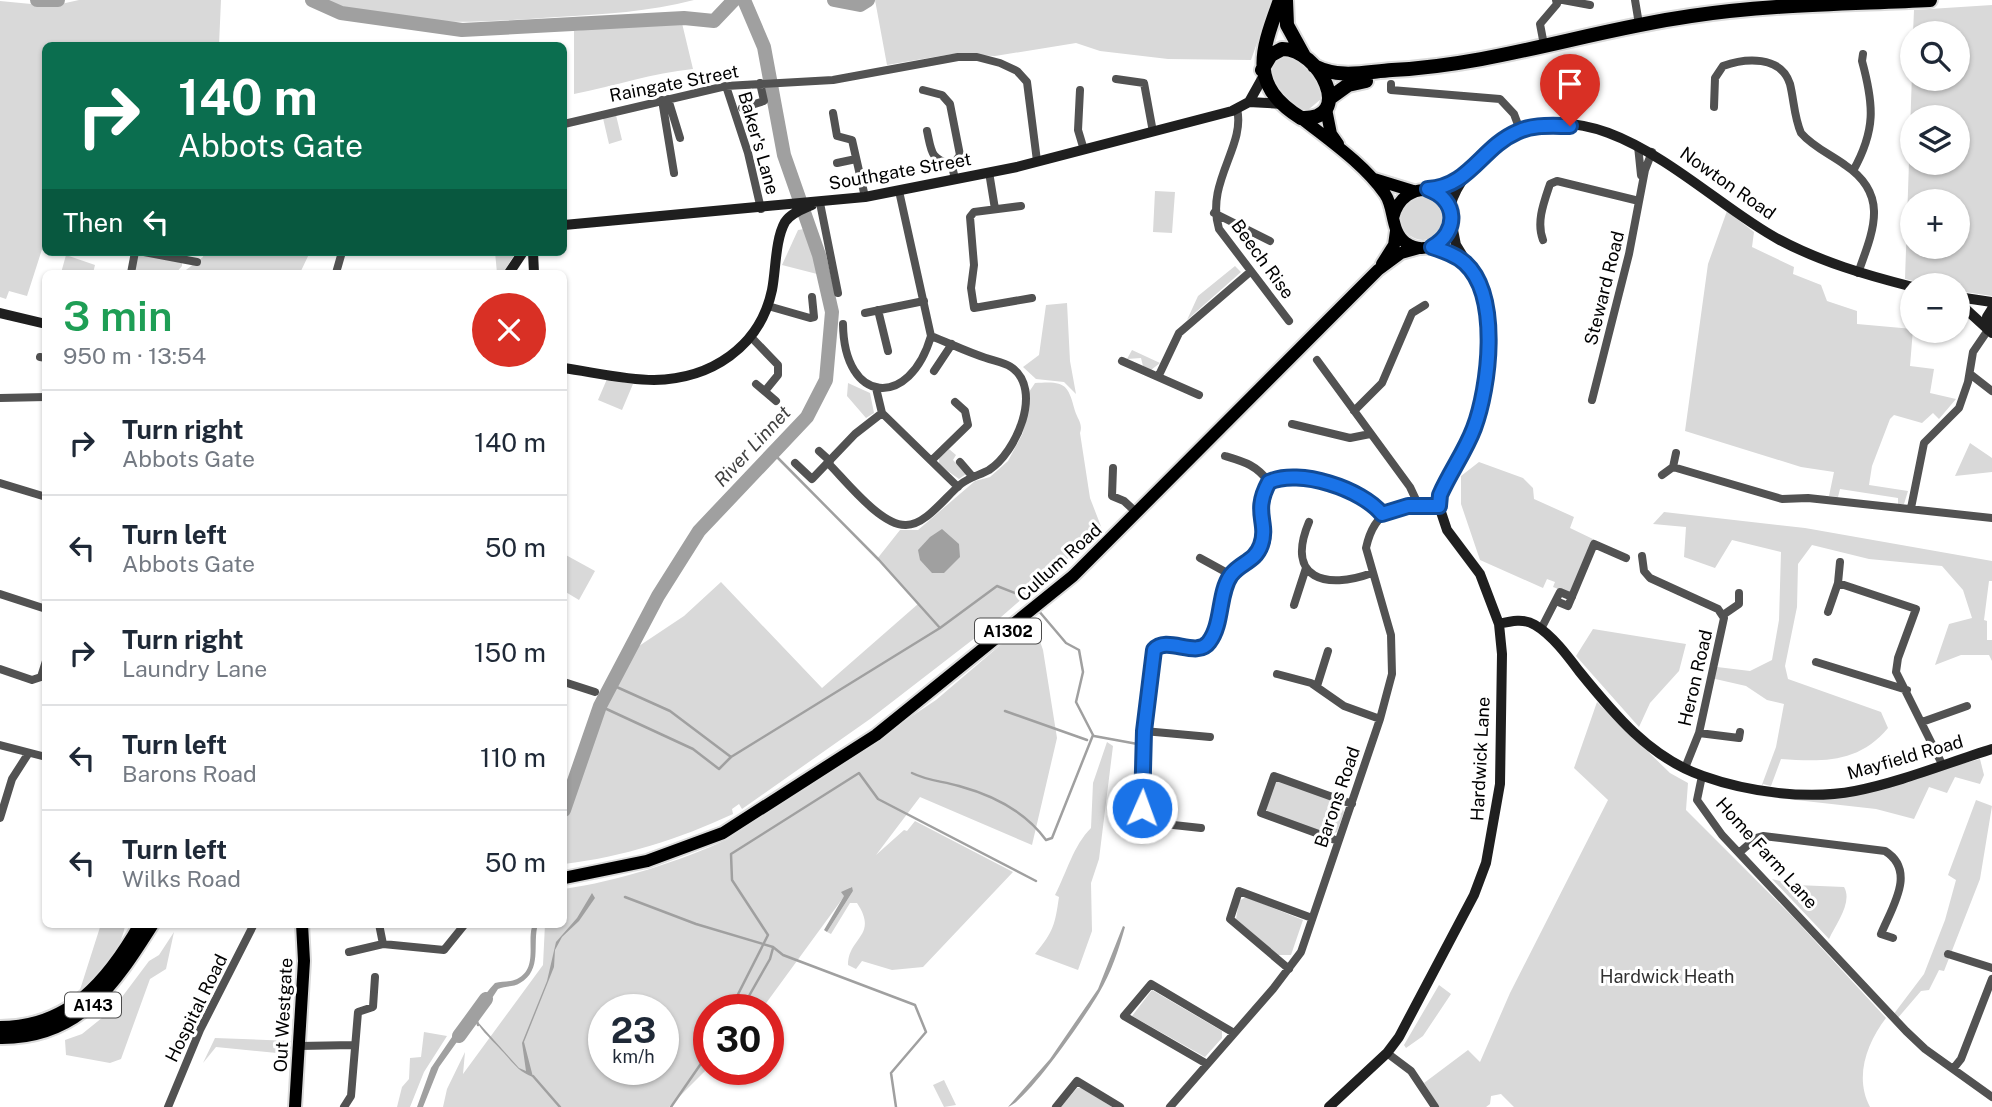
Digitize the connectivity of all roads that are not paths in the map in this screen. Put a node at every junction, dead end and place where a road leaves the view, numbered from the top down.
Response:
1 (1280, 0) edge
2 (1286, 0) edge
3 (1556, 0) edge
4 (1563, 0) edge
5 (1634, 0) edge
6 (1930, 0) edge
7 (1590, 5) dead end
8 (1639, 24) junction
9 (1544, 45) junction
10 (1863, 54) dead end
11 (1309, 62) junction
12 (1404, 70) junction
13 (1262, 74) junction
14 (1116, 79) dead end
15 (762, 83) junction
16 (1391, 83) dead end
17 (726, 86) junction
18 (923, 90) dead end
19 (1080, 90) dead end
20 (665, 99) junction
21 (1716, 101) dead end
22 (1249, 102) junction
23 (1284, 104) junction
24 (1328, 104) junction
25 (742, 108) dead end
26 (1237, 109) junction
27 (833, 113) dead end
28 (1301, 118) junction
29 (567, 123) edge
30 (1520, 130) junction
31 (927, 131) dead end
32 (1153, 132) junction
33 (680, 138) dead end
34 (1638, 146) junction
35 (1084, 150) junction
36 (1341, 151) junction
37 (1652, 152) junction
38 (856, 159) junction
39 (1037, 161) junction
40 (837, 163) dead end
41 (952, 166) junction
42 (1853, 171) junction
43 (989, 172) junction
44 (674, 173) dead end
45 (1467, 176) junction
46 (955, 179) junction
47 (1373, 179) junction
48 (1642, 181) junction
49 (1428, 189) junction
50 (899, 191) junction
51 (1413, 191) junction
52 (865, 197) junction
53 (1639, 201) junction
54 (808, 205) junction
55 (1021, 206) dead end
56 (1450, 207) junction
57 (766, 209) junction
58 (995, 209) junction
59 (1214, 213) junction
60 (785, 223) junction
61 (1395, 224) junction
62 (567, 225) edge
63 (1452, 225) junction
64 (1543, 240) dead end
65 (1270, 241) dead end
66 (1425, 247) junction
67 (165, 256) edge
68 (524, 256) edge
69 (197, 262) dead end
70 (1465, 264) junction
71 (512, 270) edge
72 (1378, 270) junction
73 (1250, 272) junction
74 (1858, 273) junction
75 (1900, 284) edge
76 (838, 293) dead end
77 (812, 297) dead end
78 (1032, 298) dead end
79 (1970, 299) edge
80 (924, 301) junction
81 (1992, 302) edge
82 (1425, 305) dead end
83 (768, 306) junction
84 (1992, 309) edge
85 (878, 310) junction
86 (0, 313) edge
87 (865, 313) dead end
88 (1970, 313) edge
89 (1289, 321) dead end
90 (42, 323) edge
91 (843, 324) dead end
92 (1990, 331) edge
93 (931, 336) junction
94 (752, 338) junction
95 (952, 344) junction
96 (888, 351) dead end
97 (1317, 360) dead end
98 (1122, 361) dead end
99 (567, 368) edge
100 (934, 371) dead end
101 (1970, 374) junction
102 (1159, 375) junction
103 (756, 384) dead end
104 (876, 388) junction
105 (765, 391) junction
106 (1992, 391) edge
107 (1199, 395) dead end
108 (42, 397) edge
109 (0, 398) edge
110 (1592, 400) dead end
111 (776, 401) dead end
112 (955, 402) dead end
113 (1354, 411) junction
114 (882, 413) junction
115 (1292, 424) dead end
116 (1370, 434) junction
117 (819, 451) dead end
118 (1676, 453) dead end
119 (1224, 456) dead end
120 (932, 460) junction
121 (829, 462) junction
122 (960, 462) dead end
123 (795, 463) dead end
124 (1673, 467) junction
125 (1113, 468) dead end
126 (1662, 475) dead end
127 (972, 476) junction
128 (1269, 482) junction
129 (2, 484) edge
130 (958, 487) junction
131 (0, 496) edge
132 (42, 496) edge
133 (1418, 504) junction
134 (1439, 506) junction
135 (1911, 508) junction
136 (1138, 513) junction
137 (1382, 514) junction
138 (1992, 518) edge
139 (1309, 522) dead end
140 (1642, 556) dead end
141 (1200, 558) dead end
142 (1626, 558) dead end
143 (1840, 562) dead end
144 (1306, 568) junction
145 (1372, 573) junction
146 (1231, 575) junction
147 (1838, 583) junction
148 (1739, 593) dead end
149 (0, 594) edge
150 (1294, 605) dead end
151 (42, 608) edge
152 (1828, 612) dead end
153 (1723, 615) junction
154 (1499, 624) junction
155 (1541, 629) junction
156 (1328, 651) dead end
157 (1816, 662) dead end
158 (0, 669) edge
159 (1277, 674) dead end
160 (42, 681) edge
161 (567, 683) edge
162 (1317, 686) junction
163 (1907, 690) junction
164 (595, 692) dead end
165 (1967, 706) dead end
166 (1380, 719) junction
167 (1922, 722) junction
168 (1144, 731) junction
169 (1740, 732) dead end
170 (1699, 733) junction
171 (1210, 737) dead end
172 (0, 745) edge
173 (1992, 749) edge
174 (28, 754) junction
175 (42, 756) edge
176 (1942, 764) junction
177 (1685, 768) junction
178 (1702, 776) junction
179 (1352, 804) junction
180 (0, 818) edge
181 (1201, 828) dead end
182 (1338, 841) junction
183 (1740, 852) junction
184 (567, 877) edge
185 (1312, 918) junction
186 (138, 928) edge
187 (151, 928) edge
188 (252, 928) edge
189 (302, 928) edge
190 (380, 928) edge
191 (462, 928) edge
192 (1893, 938) dead end
193 (383, 944) junction
194 (349, 952) dead end
195 (1948, 954) dead end
196 (1992, 968) edge
197 (1290, 969) junction
198 (376, 977) dead end
199 (1992, 979) edge
200 (0, 1027) edge
201 (1234, 1033) junction
202 (0, 1038) edge
203 (354, 1045) junction
204 (299, 1046) junction
205 (1387, 1053) junction
206 (1208, 1065) junction
207 (1952, 1069) junction
208 (1992, 1097) edge
209 (168, 1107) edge
210 (295, 1107) edge
211 (344, 1107) edge
212 (1056, 1107) edge
213 (1120, 1107) edge
214 (1170, 1107) edge
215 (1329, 1107) edge
216 (1435, 1107) edge

1 - 13 highway
2 - 11 highway
3 - 9 street
4 - 7 street
5 - 8 street
6 - 8 highway
8 - 9 highway
9 - 12 highway
10 - 42 street
11 - 12 highway
11 - 13 highway
11 - 24 highway
12 - 24 highway
13 - 22 street
13 - 23 highway
14 - 32 street
15 - 17 street, Raingate Street
15 - 25 street
15 - 39 street, Raingate Street
16 - 30 street
17 - 20 street, Raingate Street
17 - 57 street, Baker's Lane
18 - 41 street
19 - 35 street
20 - 29 street, Raingate Street
20 - 33 street
20 - 44 street
21 - 42 street
22 - 23 street
22 - 26 street, Southgate Street
23 - 28 highway
24 - 28 highway
24 - 36 main road
26 - 32 street, Southgate Street
26 - 59 street, Beech Rise
27 - 38 street
28 - 36 main road
30 - 34 street, Nowton Road
30 - 45 street, Nowton Road
31 - 41 street
32 - 35 street, Southgate Street
34 - 37 street, Nowton Road
34 - 48 street, Steward Road
35 - 39 street, Southgate Street
36 - 47 main road
37 - 48 street, Steward Road
37 - 74 street, Nowton Road
38 - 40 street
38 - 52 street
39 - 43 street, Southgate Street
41 - 46 street
42 - 74 street
43 - 46 street, Southgate Street
43 - 58 street
45 - 49 street, Nowton Road
45 - 56 street, Nowton Road
46 - 50 street, Southgate Street
47 - 51 main road
47 - 61 main road
48 - 53 street, Steward Road
49 - 51 main road
49 - 56 main road
50 - 52 street, Southgate Street
50 - 80 street
51 - 61 main road
52 - 54 street, Southgate Street
53 - 64 street
53 - 110 street, Steward Road
54 - 57 street, Southgate Street
54 - 60 street
54 - 76 street
55 - 58 street
56 - 63 main road
57 - 60 street
57 - 62 street, Southgate Street
58 - 78 street
59 - 65 street, Beech Rise
59 - 73 street, Beech Rise
60 - 83 street
61 - 66 main road
61 - 72 main road, Cullum Road / A1302
63 - 66 main road
63 - 70 street
66 - 70 street
66 - 72 main road, Cullum Road / A1302
67 - 69 street
68 - 71 street
70 - 134 street
72 - 136 main road, Cullum Road / A1302
73 - 89 street, Beech Rise
73 - 102 street
74 - 75 street, Nowton Road
77 - 83 street
79 - 81 street
80 - 85 street
80 - 93 street
82 - 113 street
83 - 94 street
84 - 92 street
85 - 87 street
85 - 96 street
86 - 90 street
88 - 92 street
91 - 104 street
92 - 101 street
93 - 95 street
93 - 104 street
94 - 99 street
94 - 105 street
95 - 100 street
95 - 127 street
97 - 113 street
98 - 102 street
101 - 106 street
101 - 135 street
102 - 107 street
103 - 105 street
104 - 114 street
105 - 111 street
108 - 109 street
112 - 120 street
113 - 116 street
114 - 120 street
114 - 121 street
115 - 116 street
116 - 133 street
117 - 121 street
118 - 124 street
119 - 128 street
120 - 130 street
121 - 123 street
121 - 130 street
122 - 127 street
124 - 126 street
124 - 135 street
125 - 136 street
127 - 130 street
128 - 137 street
128 - 146 street
129 - 131 street
129 - 132 street
133 - 134 street
133 - 137 street
134 - 154 street, Hardwick Lane
135 - 138 street
136 - 184 main road, Cullum Road / A1302
137 - 145 street, Barons Road
139 - 144 street
140 - 153 street, Heron Road
141 - 146 street
142 - 155 street
143 - 147 street
144 - 145 street
144 - 150 street
145 - 166 street, Barons Road
146 - 168 street
147 - 152 street
147 - 163 street
148 - 153 street
149 - 151 street
153 - 170 street, Heron Road
154 - 155 street
154 - 205 street, Hardwick Lane
155 - 177 street
156 - 162 street
157 - 163 street
158 - 160 street
159 - 162 street
161 - 164 street
162 - 166 street
163 - 167 street
165 - 167 street
166 - 179 street, Barons Road
167 - 176 street
168 - 171 street
168 - 181 street
169 - 170 street
170 - 177 street, Heron Road
172 - 174 street
173 - 176 street, Mayfield Road
174 - 175 street
174 - 180 street
176 - 178 street, Mayfield Road
177 - 178 street
178 - 183 street, Home Farm Lane
179 - 182 street, Barons Road
179 - 182 street
182 - 185 street, Barons Road
183 - 192 street
183 - 207 street, Home Farm Lane
185 - 197 street, Barons Road
185 - 197 street
186 - 200 main road, A143
187 - 202 main road, A143
188 - 209 street, Hospital Road
189 - 204 main road, Out Westgate
190 - 193 street
191 - 193 street
193 - 194 street
195 - 196 street
197 - 201 street, Barons Road
198 - 203 street
199 - 207 street
201 - 206 street, Barons Road
201 - 206 street
203 - 204 street
203 - 211 street
204 - 210 main road, Out Westgate
205 - 215 street, Hardwick Lane
205 - 216 street
206 - 214 street, Barons Road
207 - 208 street, Home Farm Lane
212 - 213 street

